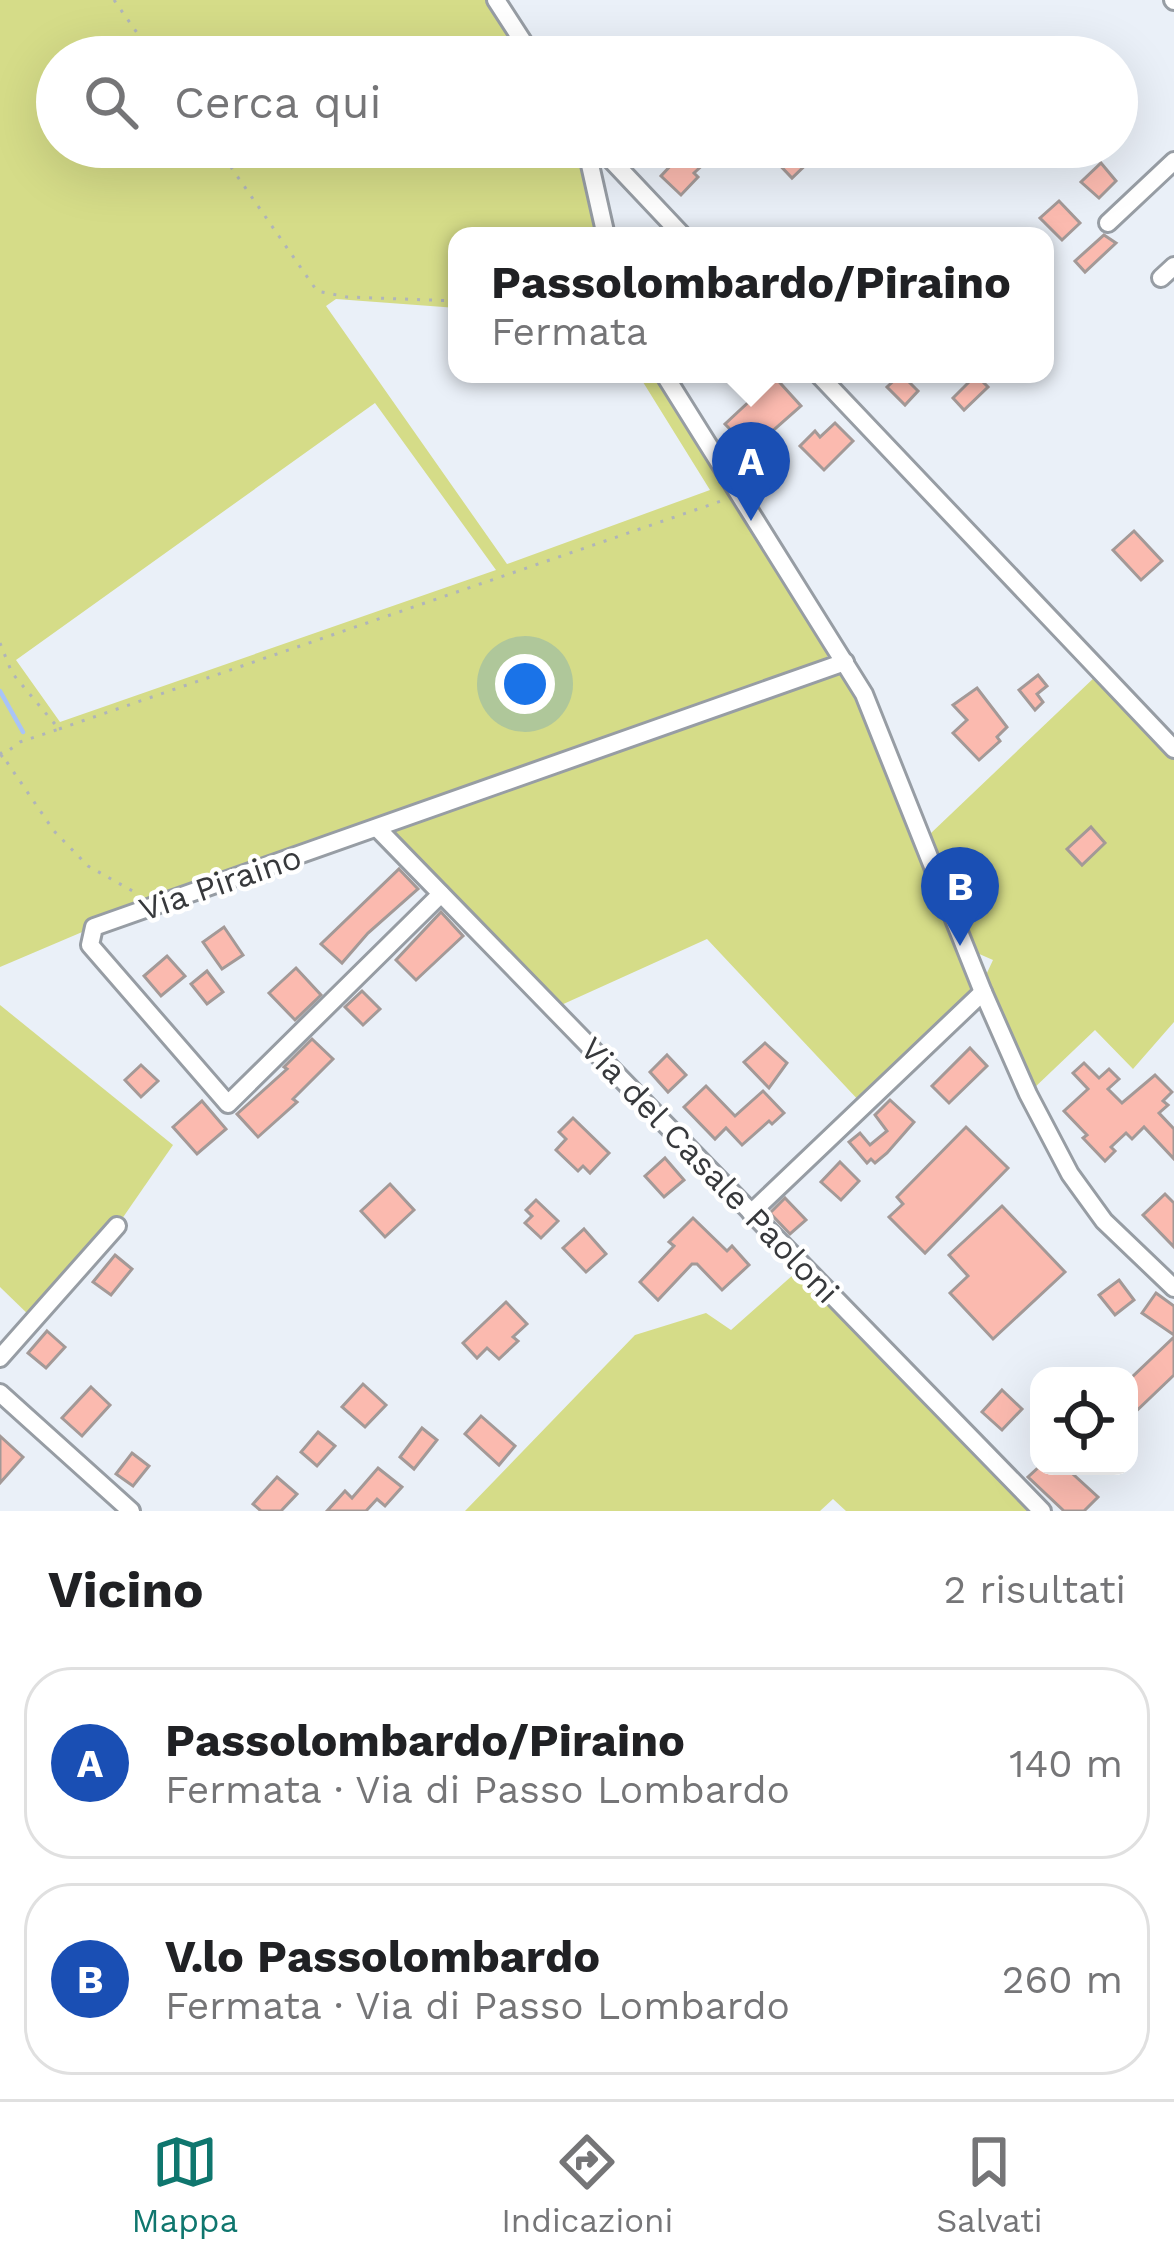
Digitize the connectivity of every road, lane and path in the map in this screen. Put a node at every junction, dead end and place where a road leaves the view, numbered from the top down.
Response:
1 (114, 0) edge
2 (496, 0) edge
3 (139, 36) edge
4 (519, 36) edge
5 (1174, 160) edge
6 (232, 168) edge
7 (591, 168) edge
8 (618, 168) edge
9 (1108, 223) dead end
10 (604, 227) edge
11 (674, 227) edge
12 (448, 302) edge
13 (670, 383) edge
14 (827, 383) edge
15 (740, 494) junction
16 (0, 643) edge
17 (844, 662) junction
18 (59, 729) junction
19 (1174, 749) edge
20 (1, 755) edge
21 (377, 828) junction
22 (441, 894) junction
23 (152, 906) junction
24 (983, 992) junction
25 (751, 1213) junction
26 (117, 1226) dead end
27 (1174, 1288) edge
28 (0, 1358) edge
29 (0, 1394) edge
30 (131, 1511) edge
31 (1042, 1511) edge

1 - 3 path
2 - 4 street
5 - 9 street
6 - 12 path
7 - 10 street
8 - 11 street
13 - 15 street
14 - 19 street
15 - 17 street
15 - 18 path
16 - 18 path
17 - 21 street, Via Piraino
17 - 24 street
18 - 20 path
20 - 23 path
21 - 22 street, Via del Casale Paoloni
21 - 23 street, Via Piraino
22 - 23 street, Via Piraino
22 - 25 street, Via del Casale Paoloni
24 - 25 street
24 - 27 street
25 - 31 street, Via del Casale Paoloni
26 - 28 street
29 - 30 street

